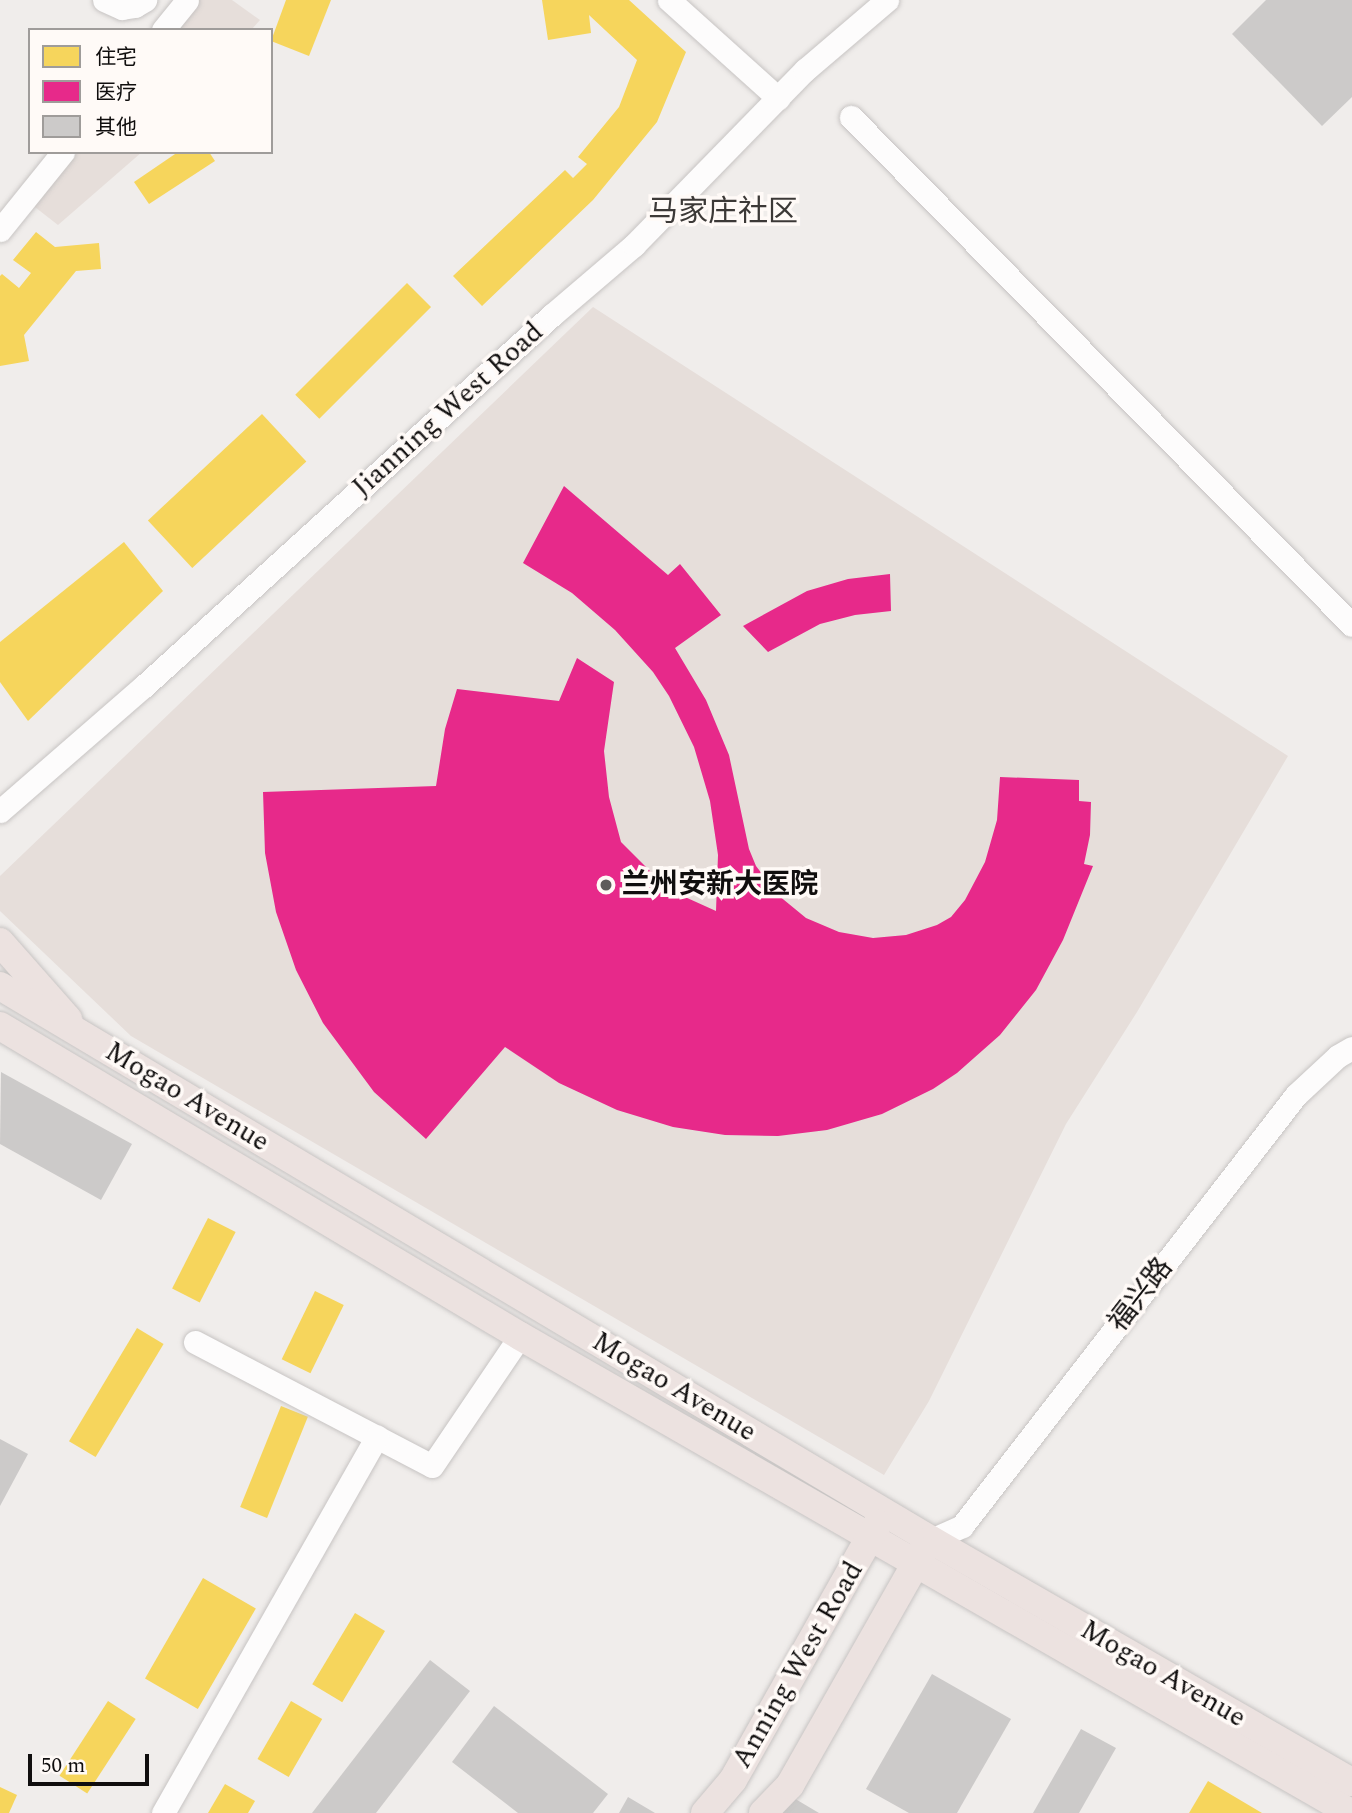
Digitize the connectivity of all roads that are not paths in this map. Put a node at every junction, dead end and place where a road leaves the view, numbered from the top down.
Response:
1 (104, 0) edge
2 (145, 0) edge
3 (187, 0) edge
4 (669, 0) edge
5 (887, 0) edge
6 (165, 28) edge
7 (778, 98) junction
8 (851, 117) dead end
9 (61, 154) edge
10 (0, 230) edge
11 (1352, 625) edge
12 (0, 811) edge
13 (0, 942) edge
14 (0, 986) edge
15 (0, 1026) edge
16 (81, 1034) junction
17 (1352, 1048) edge
18 (520, 1336) junction
19 (195, 1342) dead end
20 (377, 1437) junction
21 (883, 1512) junction
22 (870, 1539) junction
23 (930, 1540) junction
24 (915, 1565) junction
25 (1352, 1782) edge
26 (163, 1813) edge
27 (705, 1813) edge
28 (763, 1813) edge
29 (1351, 1813) edge

1 - 2 street
3 - 6 street
4 - 7 street
5 - 7 street, Jianning West Road
7 - 12 street, Jianning West Road
8 - 11 street
9 - 10 street
13 - 16 main road
14 - 16 main road, Mogao Avenue
15 - 18 main road, Mogao Avenue
16 - 21 main road, Mogao Avenue
17 - 23 street, 福兴路
18 - 20 street
18 - 22 main road, Mogao Avenue
19 - 20 street
20 - 26 street
21 - 22 main road, Anning West Road
21 - 23 main road, Mogao Avenue
22 - 24 main road, Mogao Avenue
22 - 27 main road, Anning West Road
23 - 24 main road, Anning West Road
23 - 25 main road, Mogao Avenue
24 - 28 main road, Anning West Road
24 - 29 main road, Mogao Avenue

